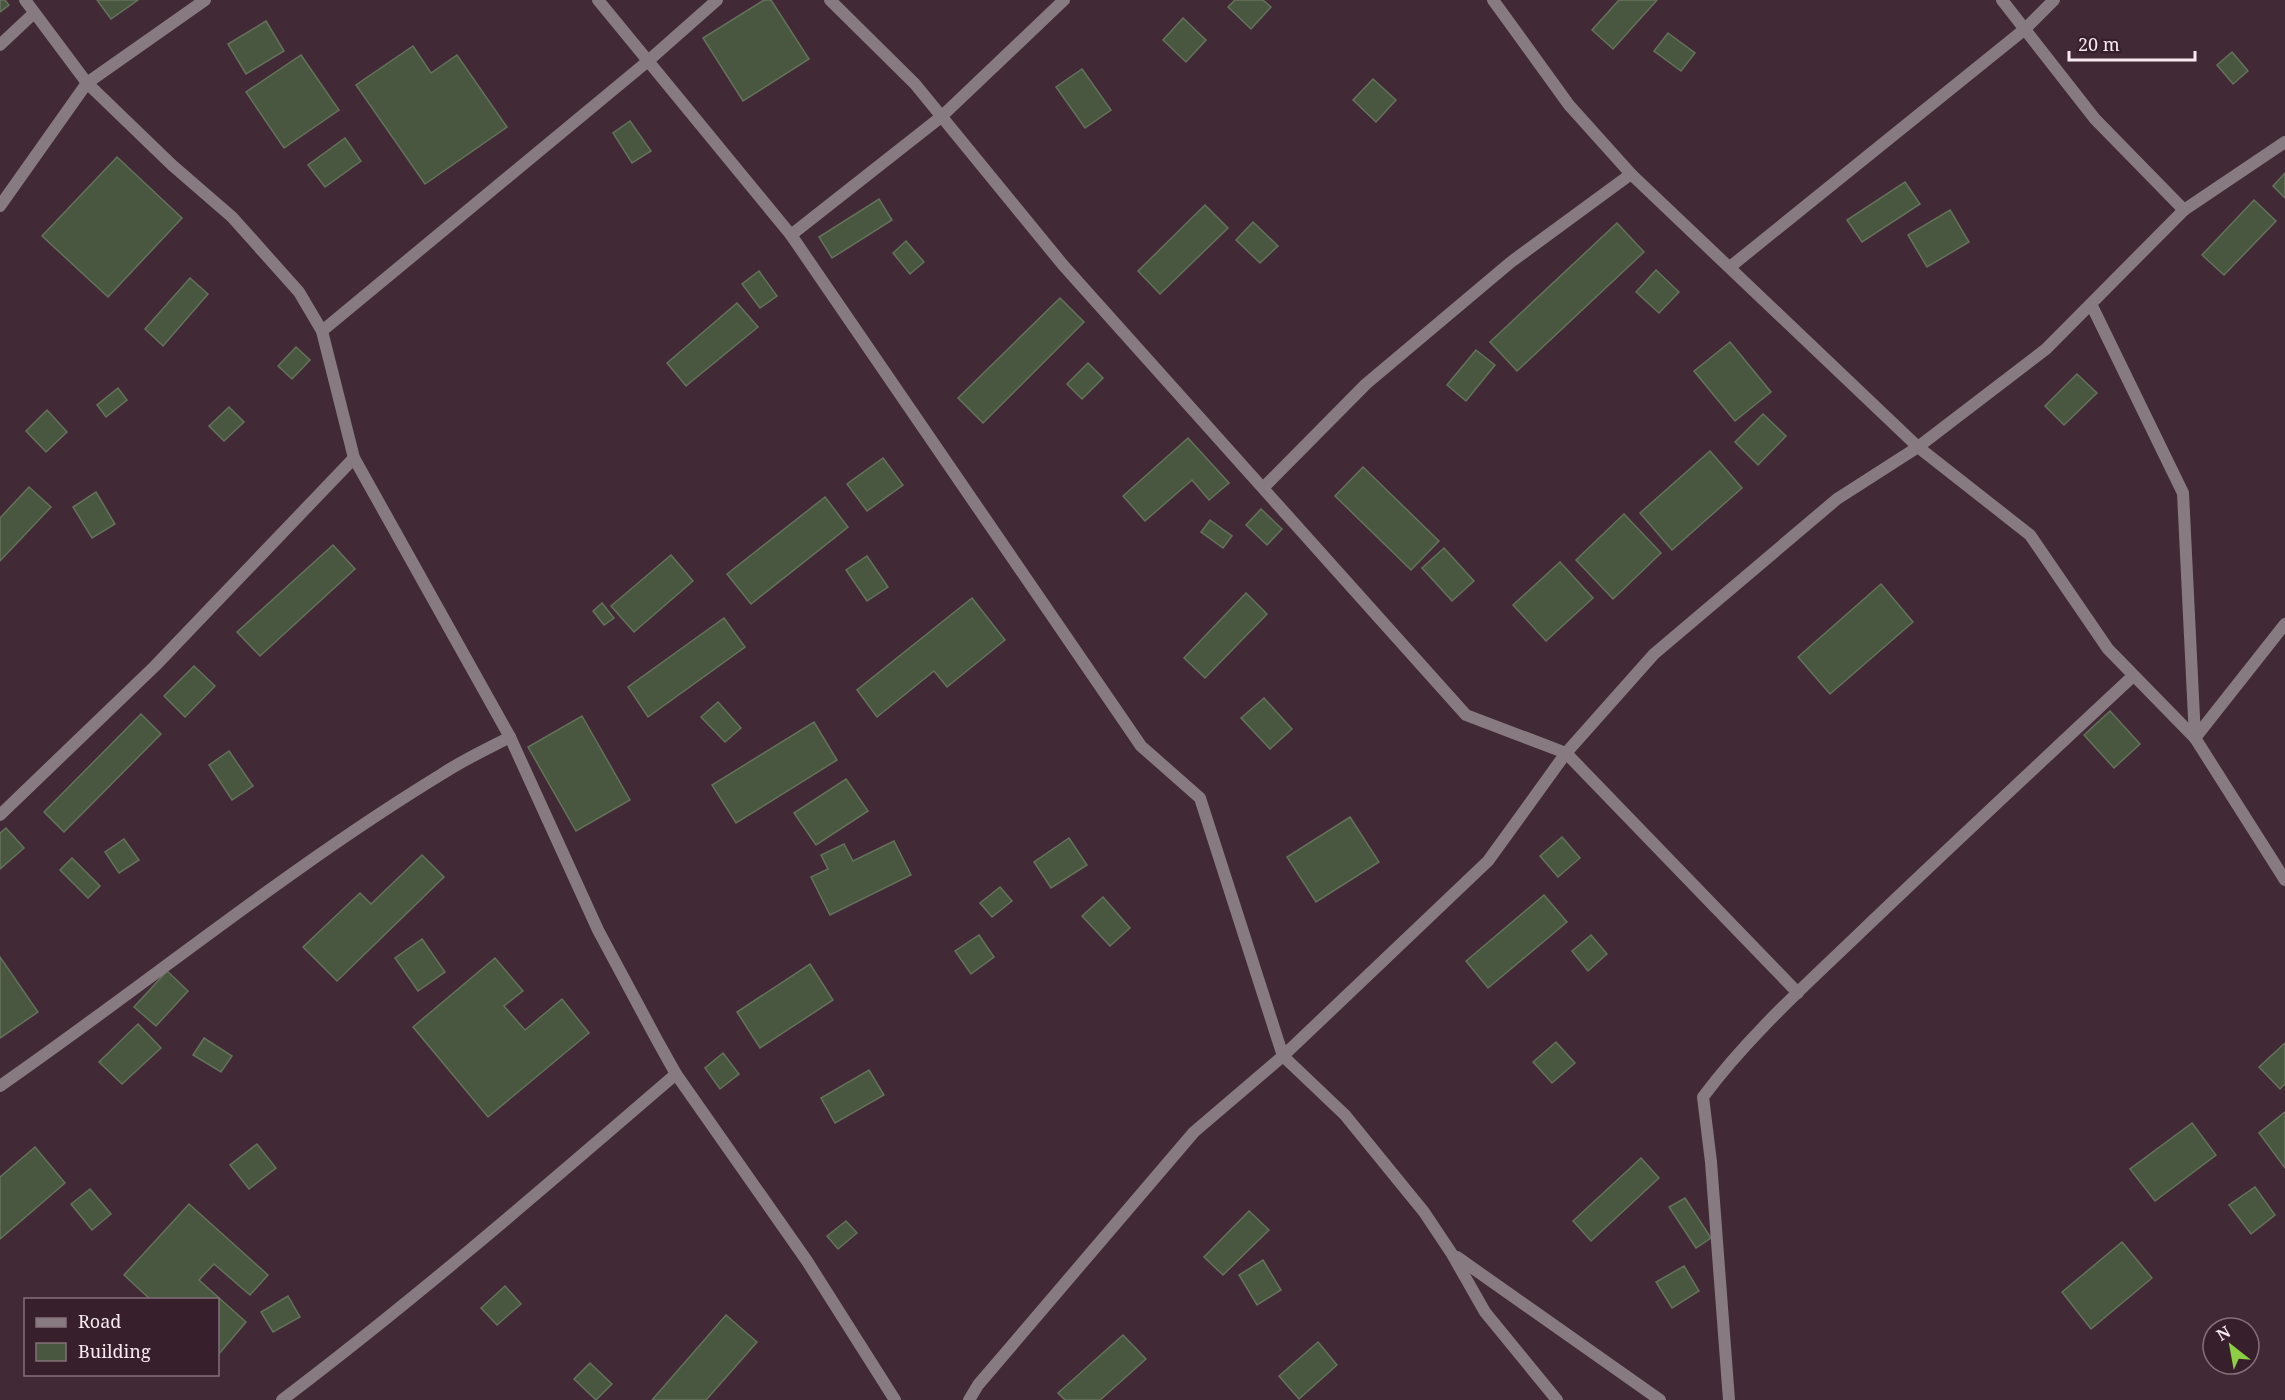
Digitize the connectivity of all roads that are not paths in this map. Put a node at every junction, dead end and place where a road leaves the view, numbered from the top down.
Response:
1 (25, 0) edge
2 (205, 0) edge
3 (598, 0) edge
4 (717, 0) edge
5 (830, 0) edge
6 (1064, 0) edge
7 (1493, 0) edge
8 (2002, 0) edge
9 (2054, 0) edge
10 (34, 13) junction
11 (2025, 29) junction
12 (0, 45) edge
13 (648, 61) junction
14 (87, 83) junction
15 (941, 117) junction
16 (2285, 142) edge
17 (1631, 174) junction
18 (0, 206) edge
19 (2184, 210) junction
20 (791, 235) junction
21 (1730, 267) junction
22 (2091, 304) junction
23 (322, 331) junction
24 (1918, 447) junction
25 (354, 458) junction
26 (1264, 487) junction
27 (2285, 624) edge
28 (2133, 676) junction
29 (510, 737) junction
30 (2195, 738) junction
31 (1566, 753) junction
32 (0, 815) edge
33 (2285, 880) edge
34 (1798, 993) junction
35 (1283, 1056) junction
36 (676, 1074) junction
37 (0, 1086) edge
38 (1452, 1254) junction
39 (282, 1400) edge
40 (895, 1400) edge
41 (969, 1400) edge
42 (1557, 1400) edge
43 (1660, 1400) edge
44 (1729, 1400) edge

1 - 10 street
2 - 14 street
3 - 13 street
4 - 13 street
5 - 15 street
6 - 15 street
7 - 17 street
8 - 11 street
9 - 11 street
10 - 12 street
10 - 14 street
11 - 19 street
11 - 21 street
13 - 20 street
13 - 23 street
14 - 18 street
14 - 23 street
15 - 20 street
15 - 26 street
16 - 19 street
17 - 21 street
17 - 26 street
19 - 22 street
20 - 35 street
21 - 24 street
22 - 24 street
22 - 30 street
23 - 25 street
24 - 28 street
24 - 31 street
25 - 29 street
25 - 32 street
26 - 31 street
27 - 30 street
28 - 30 street
28 - 34 street
29 - 36 street
29 - 37 street
30 - 33 street
31 - 34 street
31 - 35 street
34 - 44 street
35 - 38 street
35 - 41 street
36 - 39 street
36 - 40 street
38 - 42 street
38 - 43 street

